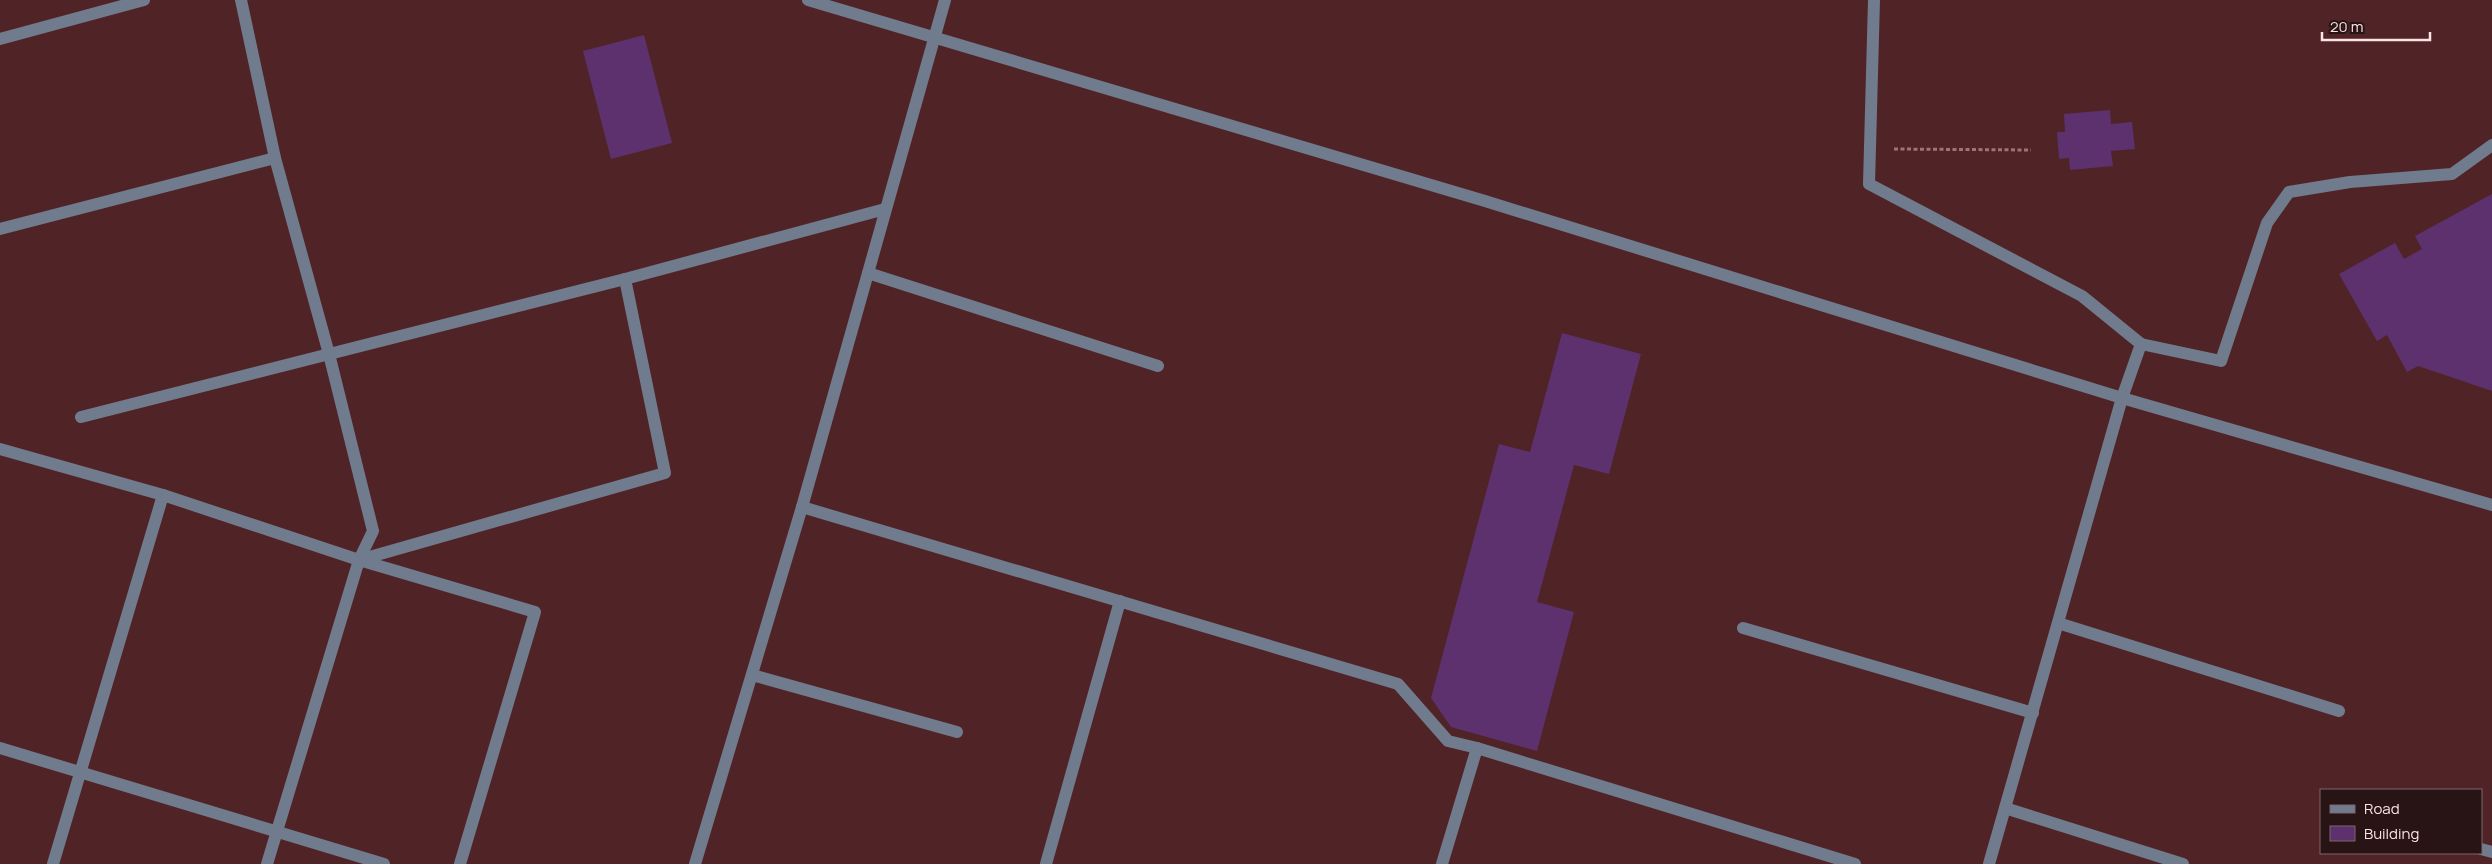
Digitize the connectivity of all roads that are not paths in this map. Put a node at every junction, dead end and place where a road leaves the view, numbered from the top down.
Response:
1 (144, 0) edge
2 (241, 0) edge
3 (810, 0) edge
4 (945, 0) edge
5 (1874, 0) edge
6 (0, 39) edge
7 (933, 39) junction
8 (2492, 145) edge
9 (275, 158) junction
10 (885, 209) junction
11 (0, 229) edge
12 (868, 273) junction
13 (625, 279) junction
14 (2141, 344) junction
15 (328, 354) junction
16 (1158, 366) dead end
17 (2122, 398) junction
18 (81, 417) dead end
19 (0, 449) edge
20 (163, 495) junction
21 (2492, 505) edge
22 (802, 507) junction
23 (359, 560) junction
24 (1120, 601) junction
25 (2058, 623) junction
26 (1743, 628) dead end
27 (752, 675) junction
28 (2339, 711) dead end
29 (2033, 712) junction
30 (957, 732) dead end
31 (0, 748) edge
32 (1477, 748) junction
33 (80, 773) junction
34 (2005, 808) junction
35 (277, 831) junction
36 (53, 864) edge
37 (267, 864) edge
38 (384, 864) edge
39 (460, 864) edge
40 (695, 864) edge
41 (1046, 864) edge
42 (1442, 864) edge
43 (1855, 864) edge
44 (1990, 864) edge
45 (2183, 864) edge

1 - 6 street
2 - 9 street
3 - 7 street
4 - 7 street
5 - 14 street
7 - 10 street
7 - 17 street
8 - 14 street
9 - 11 street
9 - 15 street
10 - 12 street
10 - 13 street
12 - 16 street
12 - 22 street
13 - 15 street
13 - 23 street
14 - 17 street
15 - 18 street
15 - 23 street
17 - 21 street
17 - 25 street
19 - 20 street
20 - 23 street
20 - 33 street
22 - 24 street
22 - 27 street
23 - 35 street
23 - 39 street
24 - 32 street
24 - 41 street
25 - 28 street
25 - 29 street
26 - 29 street
27 - 30 street
27 - 40 street
29 - 34 street
31 - 33 street
32 - 42 street
32 - 43 street
33 - 35 street
33 - 36 street
34 - 44 street
34 - 45 street
35 - 37 street
35 - 38 street

